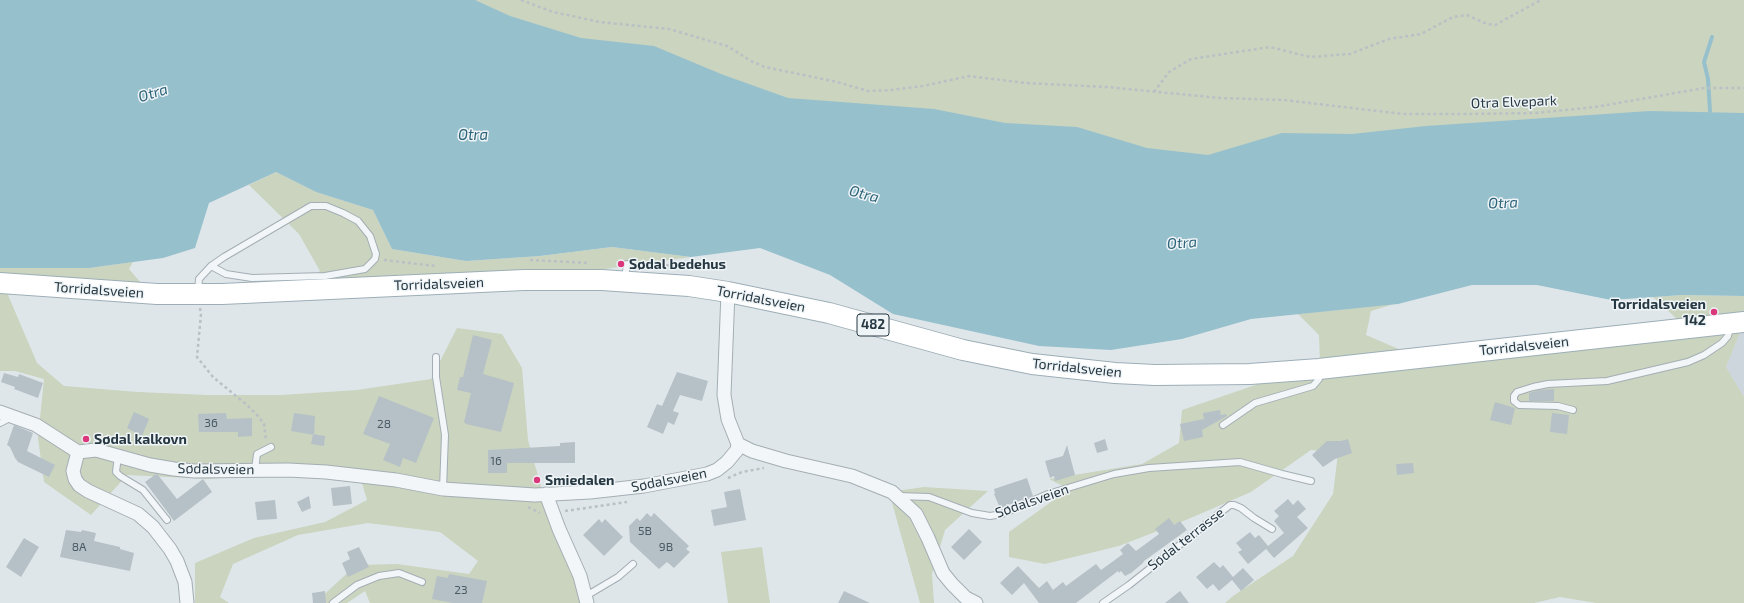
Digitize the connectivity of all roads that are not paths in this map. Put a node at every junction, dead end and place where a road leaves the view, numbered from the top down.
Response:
1 (211, 266) junction
2 (0, 282) edge
3 (728, 292) junction
4 (198, 293) junction
5 (1737, 323) edge
6 (436, 357) dead end
7 (1319, 368) junction
8 (1573, 410) dead end
9 (3, 417) edge
10 (1223, 425) dead end
11 (738, 444) junction
12 (271, 448) road end
13 (78, 452) junction
14 (118, 456) junction
15 (255, 470) junction
16 (1311, 481) dead end
17 (443, 489) junction
18 (546, 494) junction
19 (897, 496) junction
20 (167, 520) dead end
21 (1272, 529) dead end
22 (633, 564) dead end
23 (422, 582) dead end
24 (587, 600) edge
25 (188, 603) edge
26 (333, 603) edge
27 (976, 603) edge
28 (1103, 603) edge

1 - 1 lane
1 - 4 lane
2 - 4 main road, Torridalsveien / 482
3 - 4 main road, Torridalsveien / 482
3 - 7 main road, Torridalsveien / 482
3 - 11 street
5 - 7 main road, Torridalsveien / 482
5 - 8 lane, Torridalsveien
6 - 17 lane
7 - 10 lane
9 - 13 street
11 - 18 street, Sødalsveien
11 - 19 street, Sødalsveien
12 - 15 lane
13 - 14 street, Sødalsveien
13 - 25 street
14 - 15 street, Sødalsveien
14 - 20 lane
15 - 17 street, Sødalsveien
16 - 19 lane, Sødalsveien
17 - 18 street, Sødalsveien
18 - 24 street
19 - 27 street
21 - 28 lane, Sødal terrasse
22 - 24 lane
23 - 26 lane

